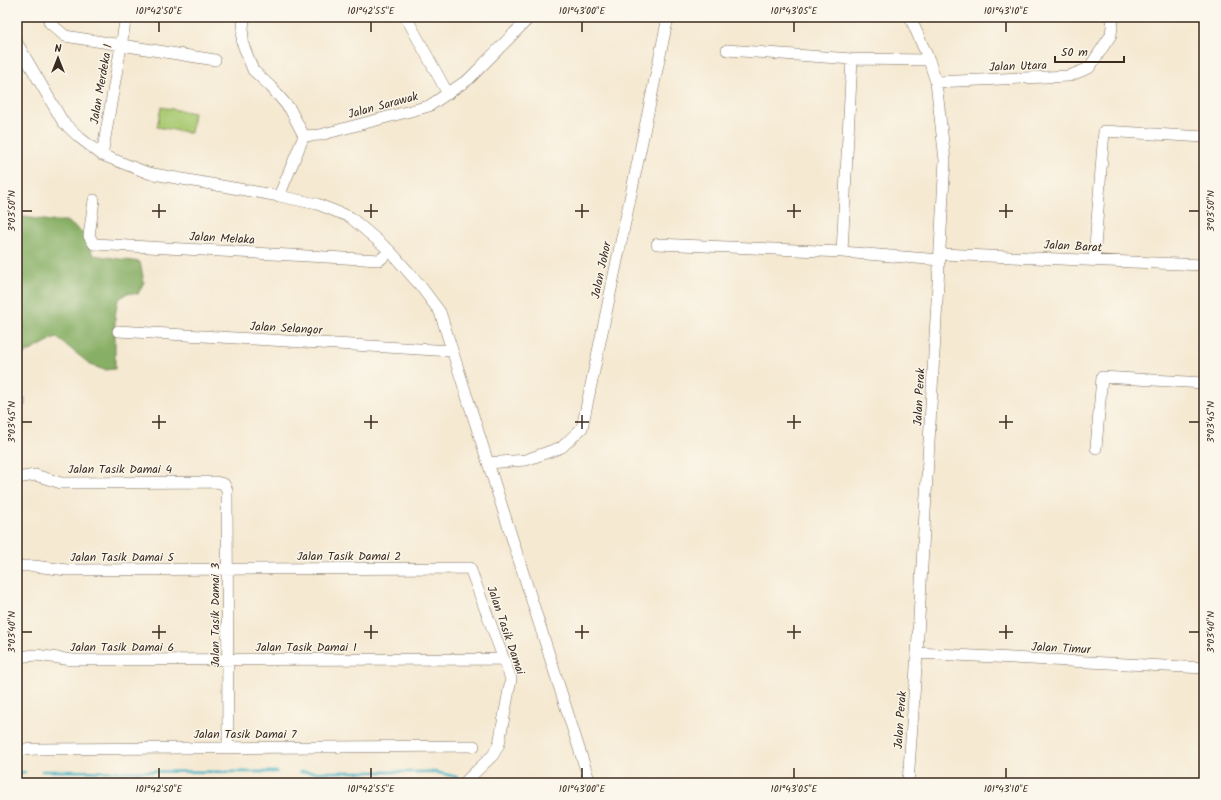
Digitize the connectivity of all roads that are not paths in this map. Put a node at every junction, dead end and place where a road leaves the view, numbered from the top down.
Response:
1 (126, 17) edge
2 (244, 17) edge
3 (406, 17) edge
4 (668, 17) edge
5 (910, 17) edge
6 (1113, 17) edge
7 (527, 18) edge
8 (49, 22) dead end
9 (17, 43) edge
10 (121, 44) junction
11 (727, 50) dead end
12 (852, 59) junction
13 (214, 60) dead end
14 (929, 60) junction
15 (936, 82) junction
16 (448, 94) junction
17 (304, 136) junction
18 (1204, 137) edge
19 (102, 155) junction
20 (279, 196) junction
21 (94, 200) dead end
22 (657, 244) dead end
23 (390, 251) junction
24 (842, 252) junction
25 (940, 257) junction
26 (1094, 260) junction
27 (1204, 265) edge
28 (118, 332) dead end
29 (452, 351) junction
30 (1204, 383) edge
31 (1096, 448) dead end
32 (488, 462) junction
33 (17, 478) edge
34 (224, 484) joint
35 (17, 566) edge
36 (470, 568) joint
37 (228, 569) junction
38 (917, 653) junction
39 (17, 657) edge
40 (504, 659) junction
41 (228, 660) junction
42 (1204, 668) edge
43 (474, 746) dead end
44 (228, 748) junction
45 (17, 750) edge
46 (464, 783) edge
47 (590, 783) edge
48 (908, 783) edge

1 - 10 street, Jalan Merdeka 1
2 - 17 street
3 - 16 street
4 - 32 street, Jalan Johor
5 - 14 street, Jalan Perak
6 - 15 street, Jalan Utara
7 - 16 street, Jalan Sarawak
8 - 10 street
9 - 19 street
10 - 13 street
10 - 19 street, Jalan Merdeka 1
11 - 12 street
12 - 14 street
12 - 24 street
14 - 15 street, Jalan Perak
15 - 25 street, Jalan Perak
16 - 17 street, Jalan Sarawak
17 - 20 street
18 - 26 street
19 - 20 street
20 - 23 street
21 - 23 street, Jalan Melaka
22 - 24 street, Jalan Barat
23 - 29 street
24 - 25 street, Jalan Barat
25 - 26 street, Jalan Barat
25 - 38 street, Jalan Perak
26 - 27 street, Jalan Barat
28 - 29 street, Jalan Selangor
29 - 32 street
30 - 31 street
32 - 47 street
33 - 34 street, Jalan Tasik Damai 4
34 - 37 street, Jalan Tasik Damai 3
35 - 37 street, Jalan Tasik Damai 5
36 - 37 street, Jalan Tasik Damai 2
36 - 40 street, Jalan Tasik Damai
37 - 41 street, Jalan Tasik Damai 3
38 - 42 street, Jalan Timur
38 - 48 street, Jalan Perak
39 - 41 street, Jalan Tasik Damai 6
40 - 41 street, Jalan Tasik Damai 1
40 - 46 street, Jalan Tasik Damai
41 - 44 street, Jalan Tasik Damai 3
43 - 44 street, Jalan Tasik Damai 7
44 - 45 street, Jalan Tasik Damai 7

